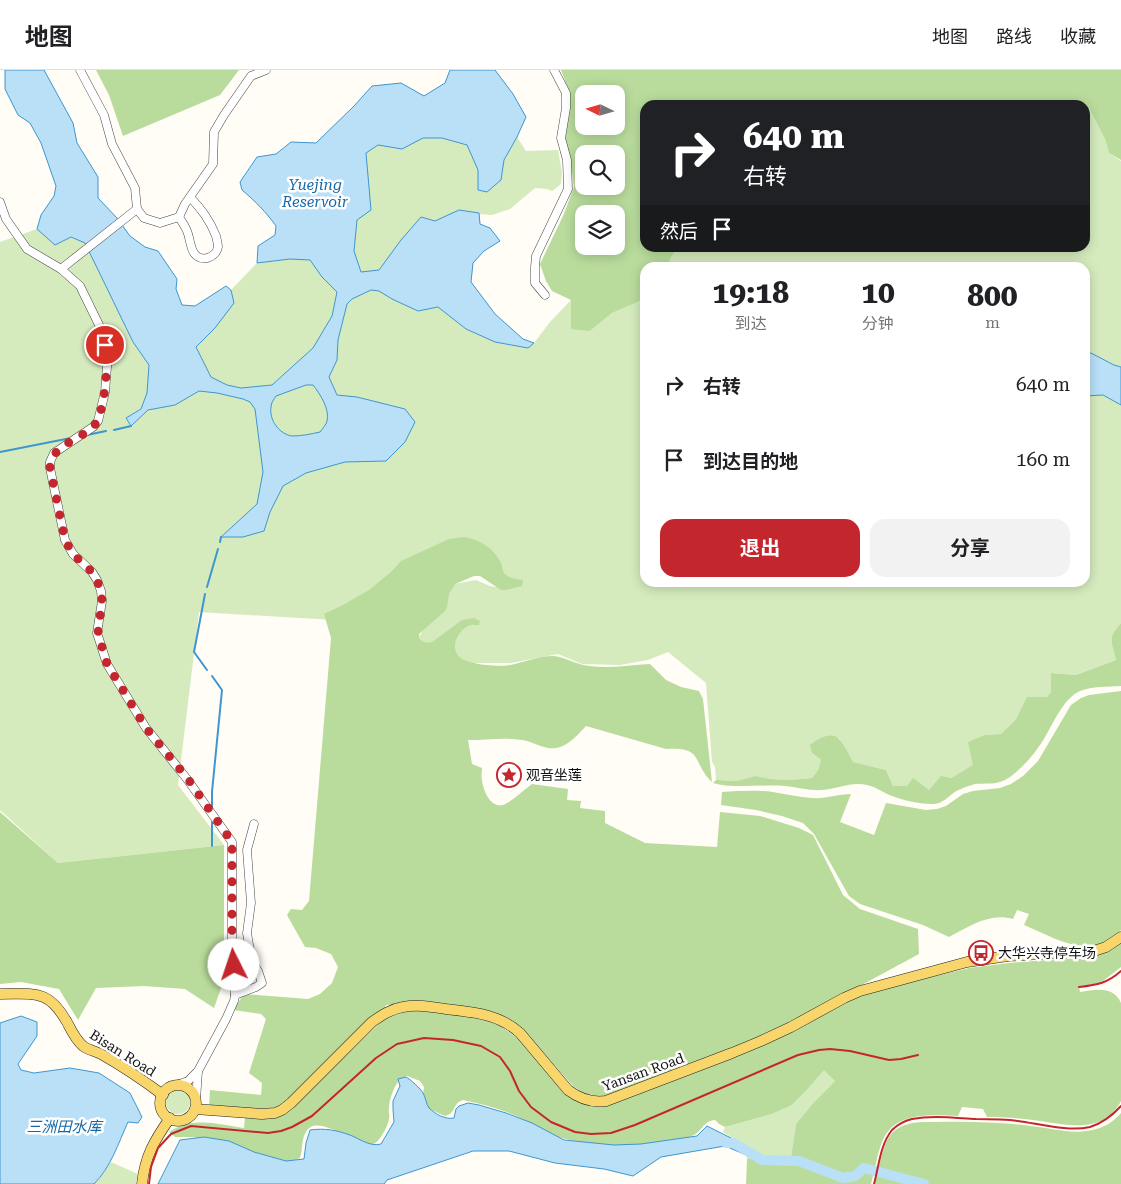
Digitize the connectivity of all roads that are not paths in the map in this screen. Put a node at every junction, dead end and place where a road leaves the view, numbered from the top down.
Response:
1 (80, 70) edge
2 (266, 70) edge
3 (554, 70) edge
4 (190, 197) junction
5 (0, 202) edge
6 (136, 209) junction
7 (3, 216) edge
8 (179, 217) junction
9 (61, 270) junction
10 (545, 295) dead end
11 (254, 824) dead end
12 (1121, 937) edge
13 (0, 994) edge
14 (235, 995) junction
15 (198, 1071) junction
16 (176, 1085) junction
17 (163, 1095) junction
18 (195, 1105) junction
19 (170, 1118) junction
20 (142, 1184) edge

1 - 6 street
2 - 4 street
3 - 10 street
4 - 8 street
4 - 8 street
5 - 7 street
6 - 8 street
6 - 9 street
7 - 9 street
9 - 14 street
11 - 14 street
12 - 18 main road, Yansan Road
13 - 17 main road, Bisan Road
14 - 15 street
15 - 16 street
15 - 18 street
16 - 17 main road
16 - 18 main road
17 - 19 main road
18 - 19 main road
19 - 20 main road

